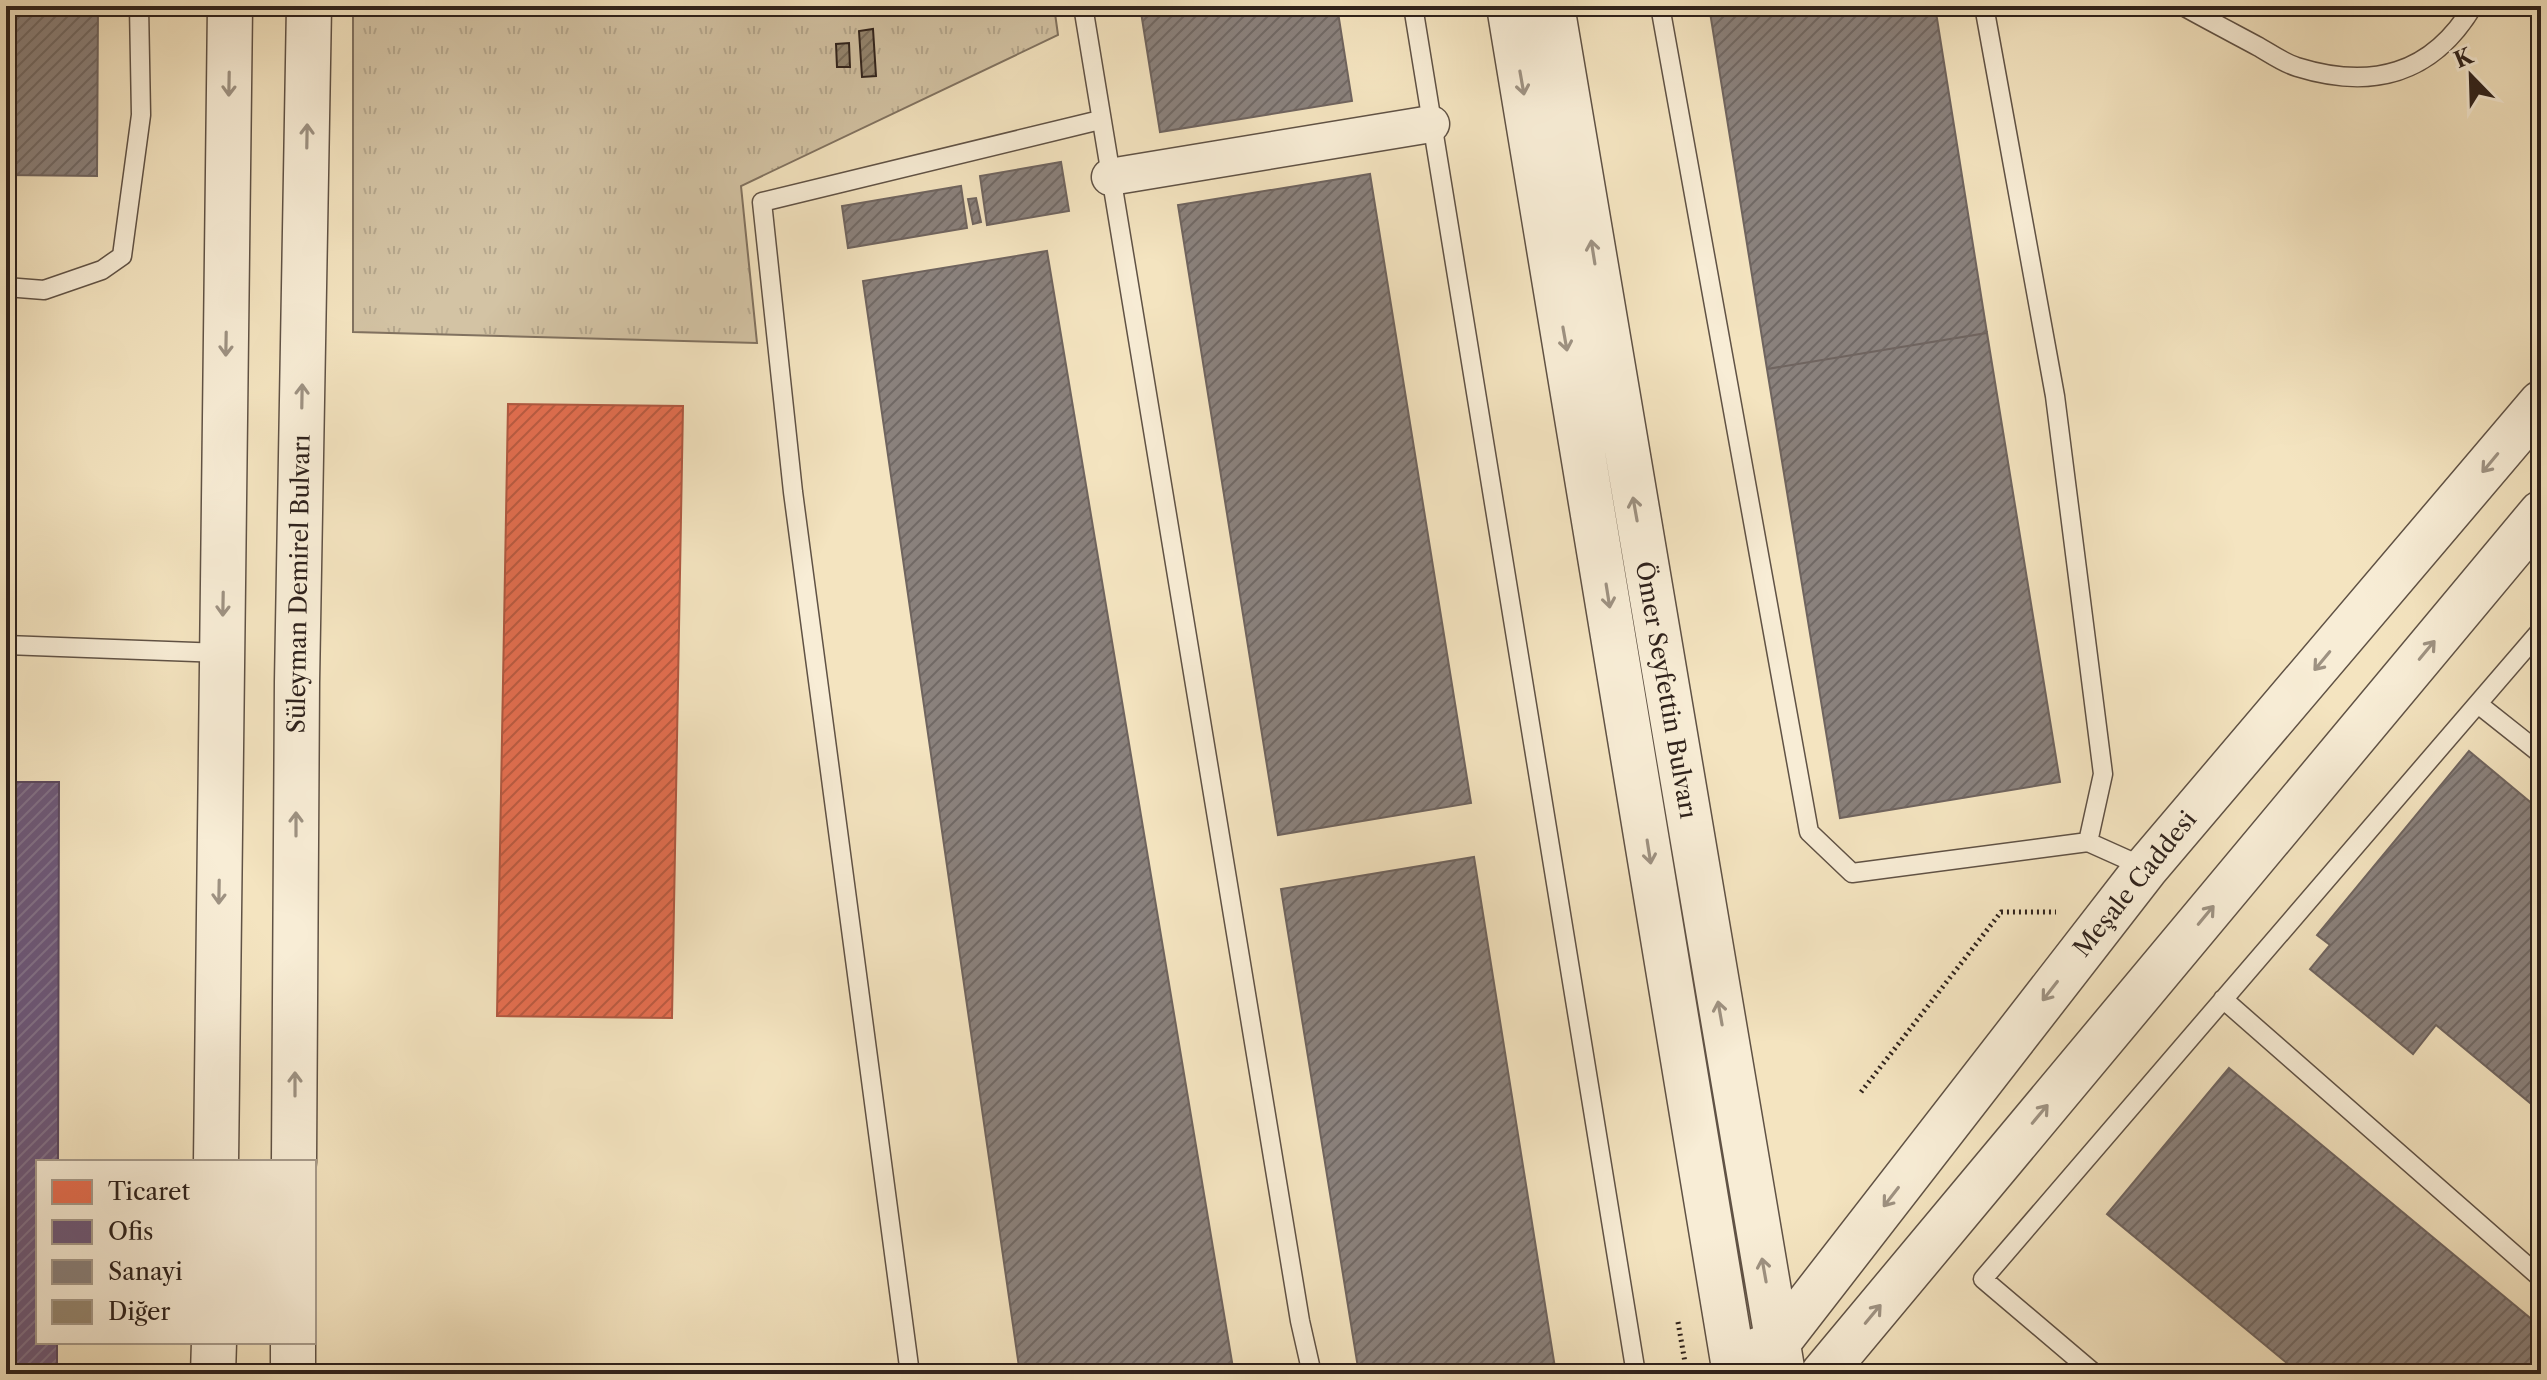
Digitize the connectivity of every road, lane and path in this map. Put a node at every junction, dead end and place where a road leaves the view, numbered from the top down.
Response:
1 (139, 6) edge
2 (230, 6) edge
3 (309, 6) edge
4 (1083, 6) edge
5 (1413, 6) edge
6 (1509, 6) edge
7 (1552, 6) edge
8 (1660, 6) edge
9 (1984, 6) edge
10 (2183, 6) edge
11 (2473, 6) edge
12 (1100, 120) junction
13 (1431, 124) junction
14 (1110, 177) junction
15 (6, 287) edge
16 (2541, 403) edge
17 (2541, 513) edge
18 (2541, 630) edge
19 (6, 645) edge
20 (222, 653) junction
21 (2478, 704) junction
22 (2541, 754) edge
23 (2088, 842) junction
24 (2146, 868) junction
25 (2112, 911) junction
26 (2223, 999) junction
27 (1861, 1092) dead end
28 (216, 1160) edge
29 (294, 1160) edge
30 (2541, 1278) edge
31 (1678, 1322) dead end
32 (214, 1344) edge
33 (293, 1344) edge
34 (1780, 1359) edge
35 (1733, 1365) edge
36 (213, 1374) edge
37 (293, 1374) edge
38 (910, 1374) edge
39 (1312, 1374) edge
40 (1636, 1374) edge
41 (1687, 1374) edge
42 (1823, 1374) edge
43 (2095, 1374) edge

1 - 15 lane
2 -> 20 street
29 -> 3 street, Süleyman Demirel Bulvarı
4 - 12 lane
5 - 13 lane
6 -> 35 street, Ömer Seyfettin Bulvarı
34 -> 7 street, Ömer Seyfettin Bulvarı
8 - 23 lane
9 - 23 lane
10 - 11 lane
12 - 14 lane
12 - 38 lane
13 - 14 street
13 - 40 lane
14 - 39 lane
16 -> 24 street, Meşale Caddesi
42 -> 17 street
18 - 21 lane
19 - 20 lane
20 -> 28 street
21 - 22 lane
21 - 26 lane
23 - 24 lane
24 - 25 street, Meşale Caddesi
25 - 27 path
25 -> 34 street, Meşale Caddesi
26 - 30 lane
26 - 43 lane
31 - 41 path
32 - 36 street
33 - 37 street
34 - 35 street

